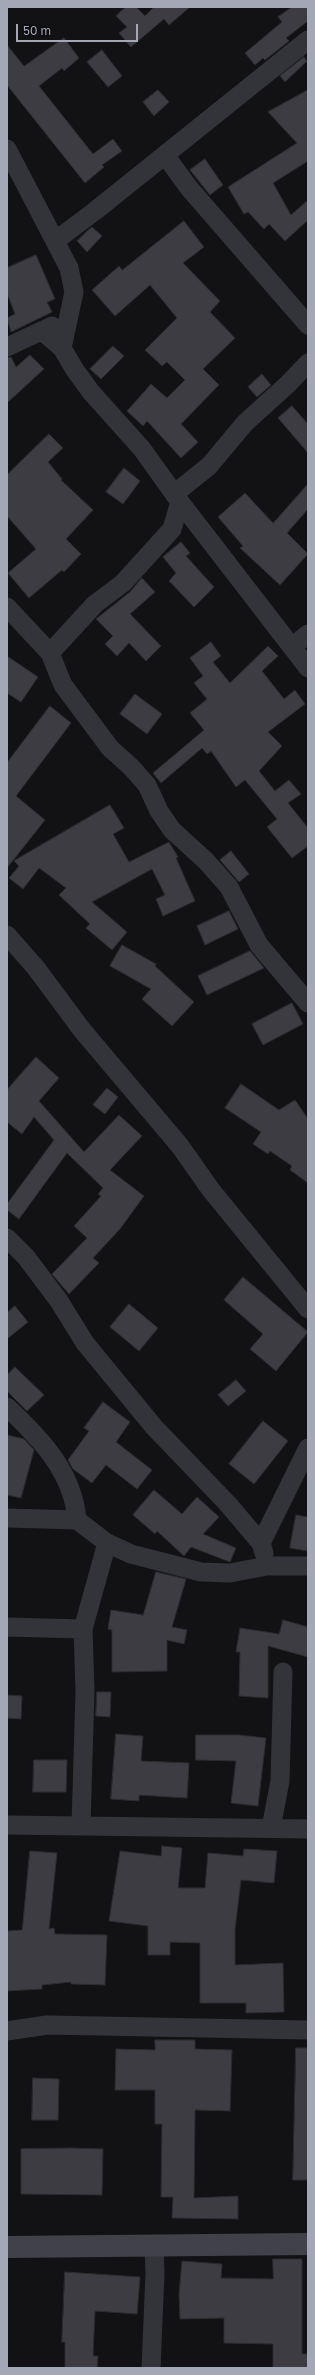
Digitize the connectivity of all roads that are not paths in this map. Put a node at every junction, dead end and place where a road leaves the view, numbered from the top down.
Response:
1 (308, 40) edge
2 (7, 148) edge
3 (165, 155) junction
4 (55, 241) junction
5 (66, 320) junction
6 (308, 325) edge
7 (42, 331) junction
8 (7, 347) edge
9 (62, 348) junction
10 (308, 363) edge
11 (177, 498) junction
12 (196, 524) junction
13 (172, 529) junction
14 (7, 607) edge
15 (308, 634) edge
16 (292, 646) junction
17 (50, 653) junction
18 (308, 668) edge
19 (7, 935) edge
20 (308, 1003) edge
21 (7, 1238) edge
22 (308, 1309) edge
23 (7, 1407) edge
24 (308, 1448) edge
25 (7, 1518) edge
26 (77, 1520) junction
27 (107, 1543) junction
28 (261, 1543) junction
29 (267, 1566) junction
30 (308, 1566) edge
31 (7, 1627) edge
32 (83, 1629) junction
33 (283, 1672) dead end
34 (7, 1824) edge
35 (81, 1825) junction
36 (271, 1828) junction
37 (308, 1829) edge
38 (308, 2030) edge
39 (7, 2031) edge
40 (154, 2244) junction
41 (308, 2244) edge
42 (7, 2247) edge
43 (151, 2368) edge

1 - 3 street
2 - 4 street
3 - 4 street
3 - 6 street
4 - 5 street
5 - 7 street
5 - 9 street
7 - 8 street
7 - 9 street
9 - 11 street
10 - 11 street
11 - 12 street
11 - 13 street
12 - 13 street
12 - 16 street
13 - 17 street
14 - 17 street
15 - 16 street
16 - 18 street
17 - 20 street
19 - 22 street
21 - 28 street
23 - 26 street
24 - 28 street
25 - 26 street
26 - 27 street
27 - 29 street
27 - 32 street
28 - 29 street
29 - 30 street
31 - 32 street
32 - 35 street
33 - 36 street
34 - 35 street
35 - 36 street
36 - 37 street
38 - 39 street
40 - 41 street
40 - 42 street
40 - 43 street

